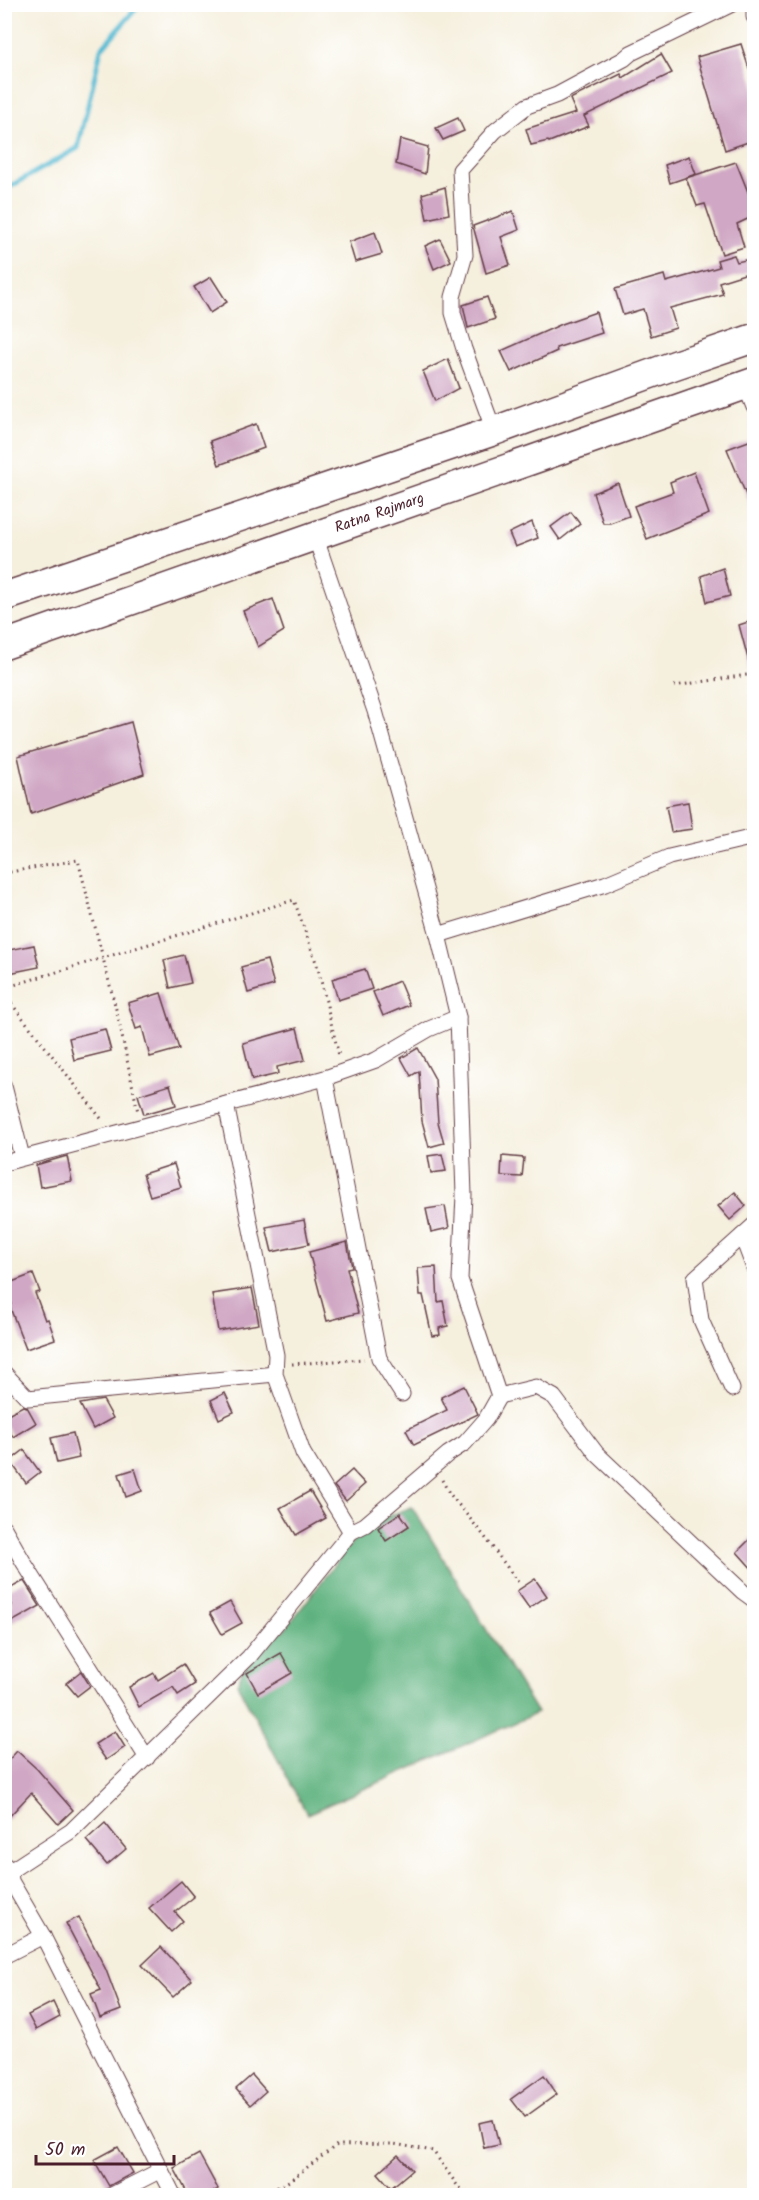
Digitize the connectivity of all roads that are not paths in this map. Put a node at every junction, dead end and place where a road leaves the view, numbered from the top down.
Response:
1 (732, 4) edge
2 (754, 4) edge
3 (754, 17) edge
4 (754, 338) edge
5 (751, 392) edge
6 (494, 431) junction
7 (315, 536) junction
8 (4, 597) edge
9 (4, 645) edge
10 (754, 837) edge
11 (438, 935) junction
12 (458, 1017) junction
13 (325, 1078) junction
14 (4, 1086) edge
15 (225, 1104) junction
16 (22, 1156) junction
17 (4, 1162) edge
18 (754, 1225) edge
19 (742, 1236) junction
20 (754, 1268) edge
21 (275, 1369) junction
22 (4, 1373) edge
23 (732, 1389) dead end
24 (402, 1394) dead end
25 (499, 1396) junction
26 (4, 1528) edge
27 (351, 1532) junction
28 (754, 1600) edge
29 (147, 1758) junction
30 (7, 1867) edge
31 (43, 1936) junction
32 (4, 1956) edge
33 (161, 2170) junction
34 (110, 2196) edge
35 (174, 2196) edge

1 - 6 street
2 - 3 street
4 - 6 highway
5 - 7 highway, Ratna Rajmarg
6 - 8 highway
7 - 9 highway, Ratna Rajmarg
7 - 11 street
10 - 11 street
11 - 12 street
12 - 13 street
12 - 25 street
13 - 15 street
13 - 24 street
14 - 16 street
15 - 16 street
15 - 21 street
16 - 17 street
18 - 19 street
19 - 20 street
19 - 23 street
21 - 22 street
21 - 27 street
25 - 27 street
25 - 28 street
26 - 29 street
27 - 29 street
29 - 30 street
30 - 31 street
31 - 32 street
31 - 33 street
33 - 34 street
33 - 35 street

